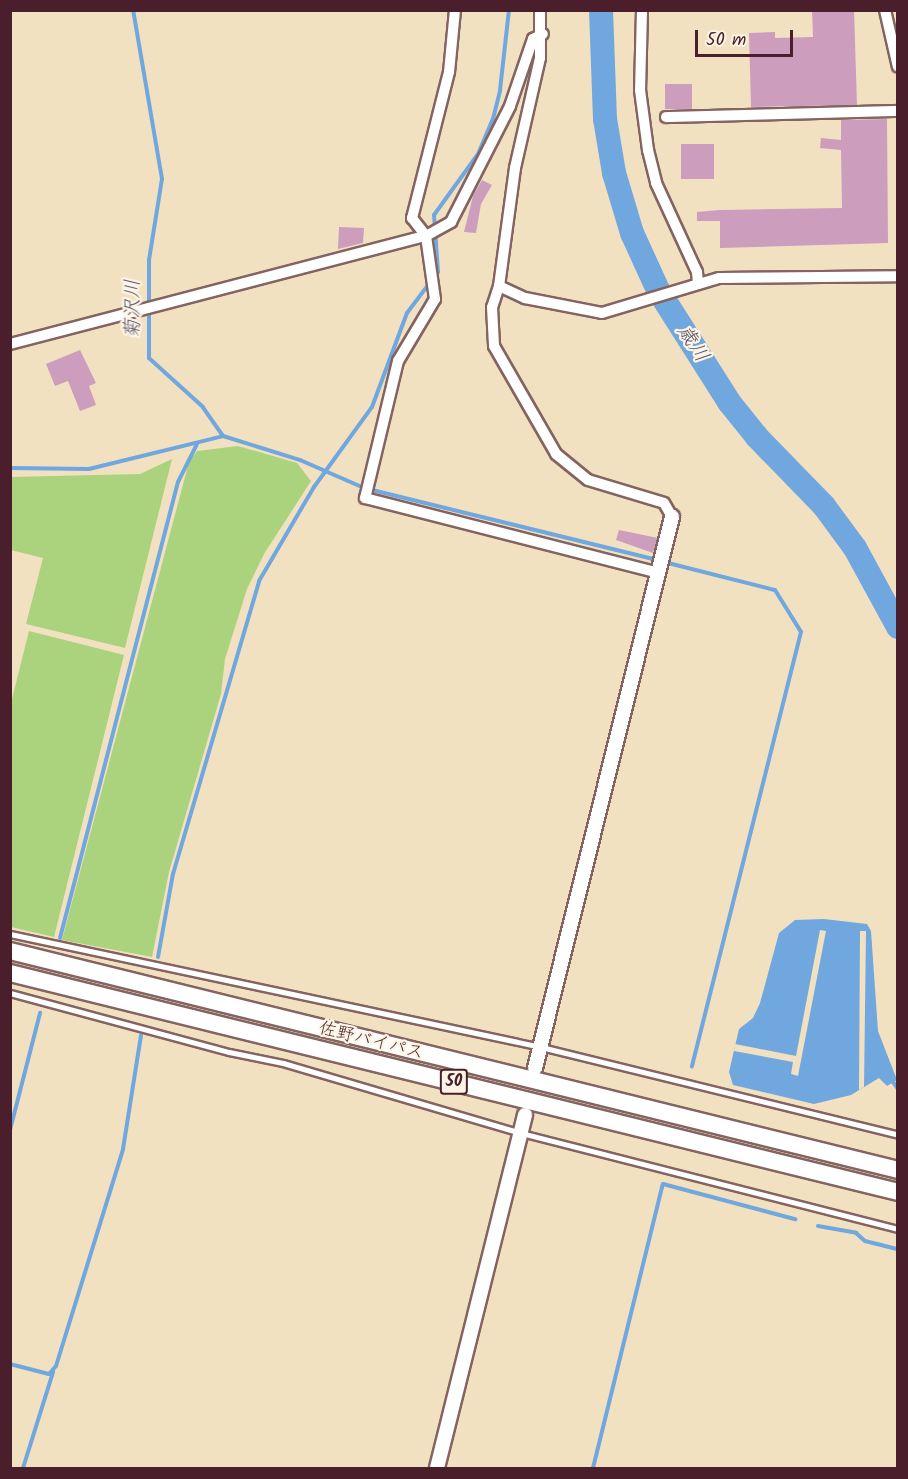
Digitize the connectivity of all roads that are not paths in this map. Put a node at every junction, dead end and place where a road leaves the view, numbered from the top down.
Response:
1 (455, 10) edge
2 (540, 10) edge
3 (642, 10) edge
4 (885, 10) edge
5 (543, 34) junction
6 (897, 67) edge
7 (897, 111) edge
8 (666, 117) dead end
9 (428, 235) junction
10 (897, 276) edge
11 (698, 284) junction
12 (499, 286) junction
13 (10, 344) edge
14 (672, 517) joint
15 (659, 573) junction
16 (10, 934) edge
17 (10, 951) edge
18 (10, 973) edge
19 (10, 993) edge
20 (541, 1047) junction
21 (535, 1068) dead end
22 (525, 1115) dead end
23 (521, 1133) junction
24 (897, 1136) edge
25 (897, 1170) edge
26 (897, 1192) edge
27 (897, 1229) edge
28 (437, 1468) edge

1 - 9 street
2 - 5 street
3 - 11 street
4 - 6 street
5 - 9 street
5 - 12 street
7 - 8 street
9 - 13 street
9 - 15 street
10 - 11 street
11 - 12 street
12 - 14 street
14 - 15 street
15 - 20 street
16 - 20 lane
17 - 25 highway, 佐野バイパス / 50
18 - 26 highway, 佐野バイパス / 50
19 - 23 lane
20 - 21 street
20 - 24 lane
22 - 23 street
23 - 27 lane
23 - 28 street

